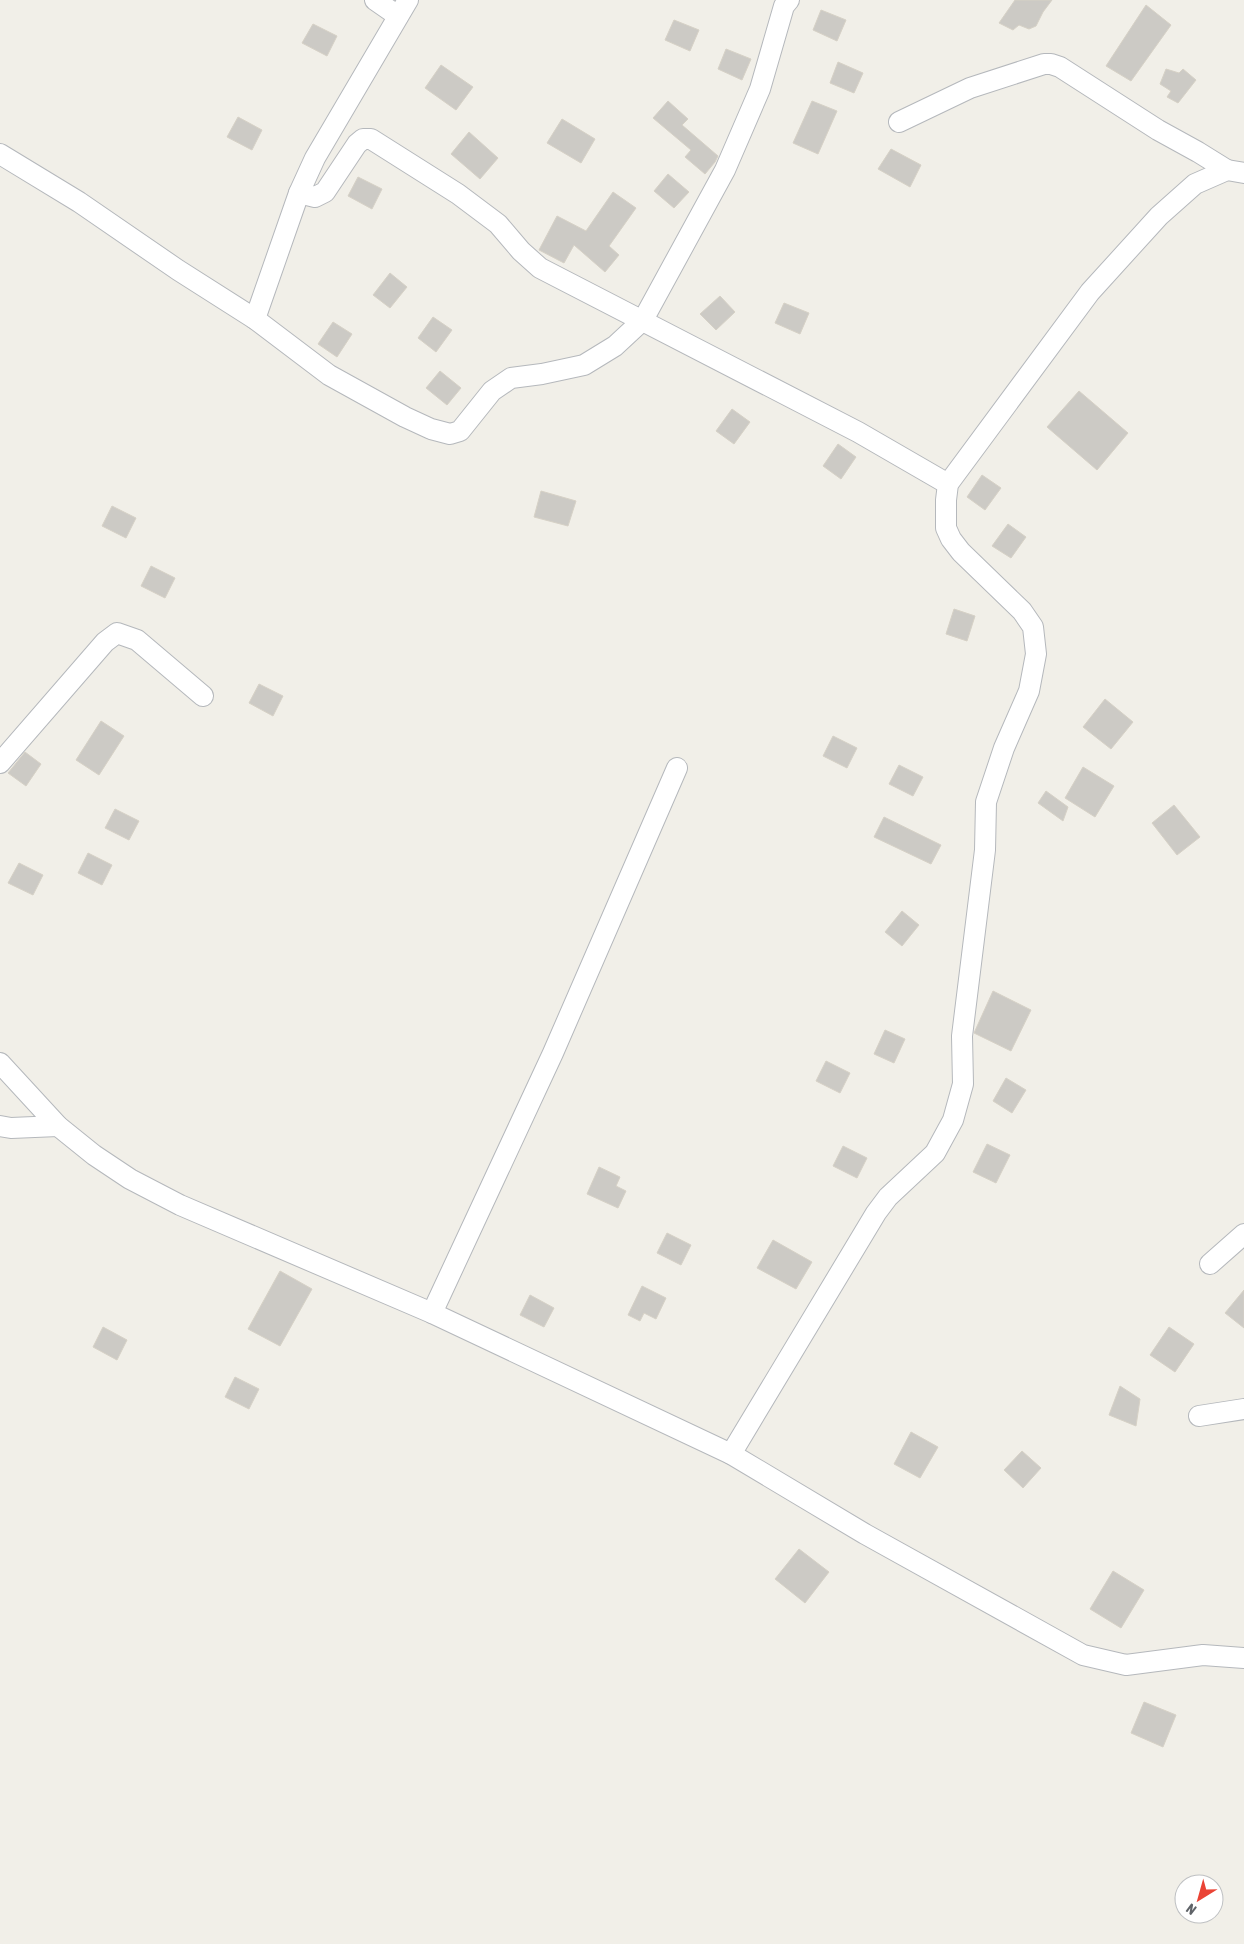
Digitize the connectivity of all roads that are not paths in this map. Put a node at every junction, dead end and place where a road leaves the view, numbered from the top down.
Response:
1 (375, 0) edge
2 (789, 0) edge
3 (403, 8) edge
4 (899, 122) dead end
5 (0, 154) edge
6 (1235, 172) edge
7 (299, 193) junction
8 (255, 319) junction
9 (643, 320) junction
10 (948, 484) junction
11 (203, 696) dead end
12 (0, 762) edge
13 (677, 768) dead end
14 (0, 1063) edge
15 (0, 1126) edge
16 (58, 1126) junction
17 (1244, 1234) edge
18 (1210, 1264) dead end
19 (432, 1313) junction
20 (1244, 1408) edge
21 (1198, 1416) dead end
22 (731, 1454) junction
23 (1244, 1658) edge

1 - 3 street
2 - 9 street
3 - 7 street
4 - 6 street
5 - 8 street
6 - 10 street
7 - 8 street
7 - 9 street
8 - 9 street
9 - 10 street
10 - 22 street
11 - 12 street
13 - 19 street
14 - 16 street
15 - 16 street
16 - 19 street
17 - 18 street
19 - 22 street
20 - 21 street
22 - 23 street

